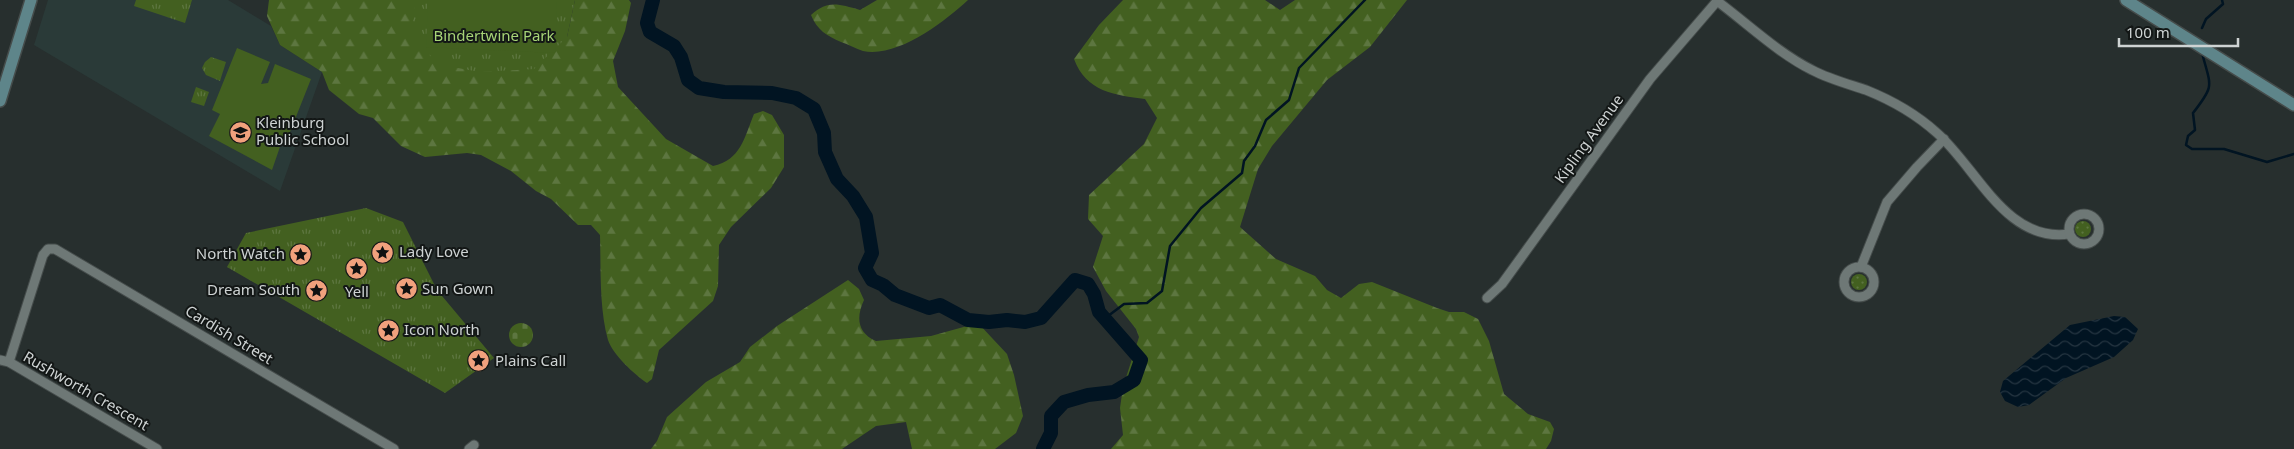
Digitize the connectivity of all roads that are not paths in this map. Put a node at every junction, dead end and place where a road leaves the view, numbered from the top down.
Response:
1 (32, 0) edge
2 (1718, 0) edge
3 (2126, 0) edge
4 (0, 101) edge
5 (2294, 105) edge
6 (1944, 139) junction
7 (2069, 234) dead end
8 (1861, 267) dead end
9 (1487, 298) dead end
10 (4, 361) edge
11 (157, 449) edge
12 (394, 449) edge

1 - 4 street
2 - 6 street
2 - 9 street, Kipling Avenue
3 - 5 street
6 - 7 street
6 - 8 street
10 - 11 street, Rushworth Crescent
10 - 12 street, Cardish Street

